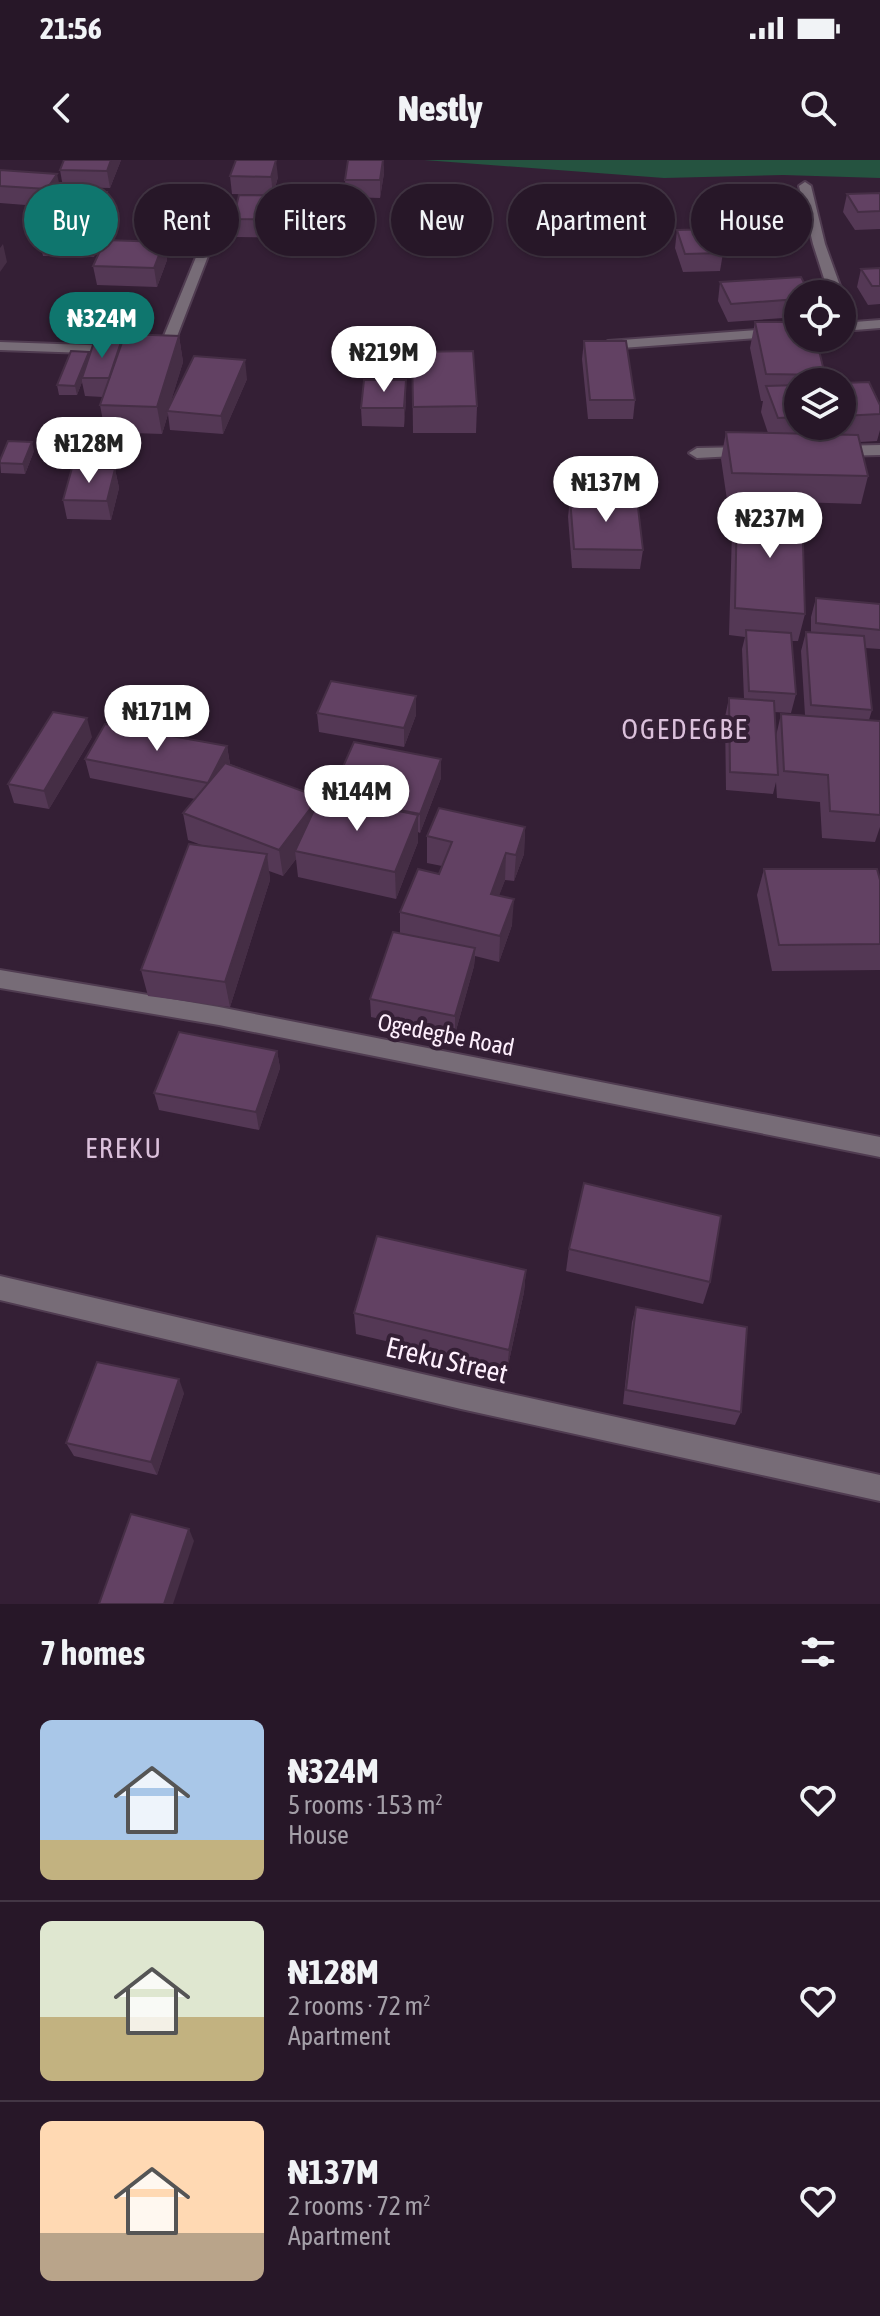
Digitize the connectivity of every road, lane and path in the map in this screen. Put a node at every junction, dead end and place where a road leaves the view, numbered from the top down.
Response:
1 (812, 215) edge
2 (202, 256) edge
3 (831, 280) edge
4 (880, 324) edge
5 (856, 326) edge
6 (784, 332) edge
7 (608, 345) edge
8 (0, 346) edge
9 (880, 450) edge
10 (819, 451) edge
11 (758, 452) edge
12 (697, 453) dead end
13 (0, 979) edge
14 (880, 1147) edge
15 (0, 1288) edge
16 (880, 1488) edge

1 - 3 street
2 - 8 street
4 - 5 street
6 - 7 street
9 - 10 street
11 - 12 street
13 - 14 street, Ogedegbe Road
15 - 16 street, Ereku Street

